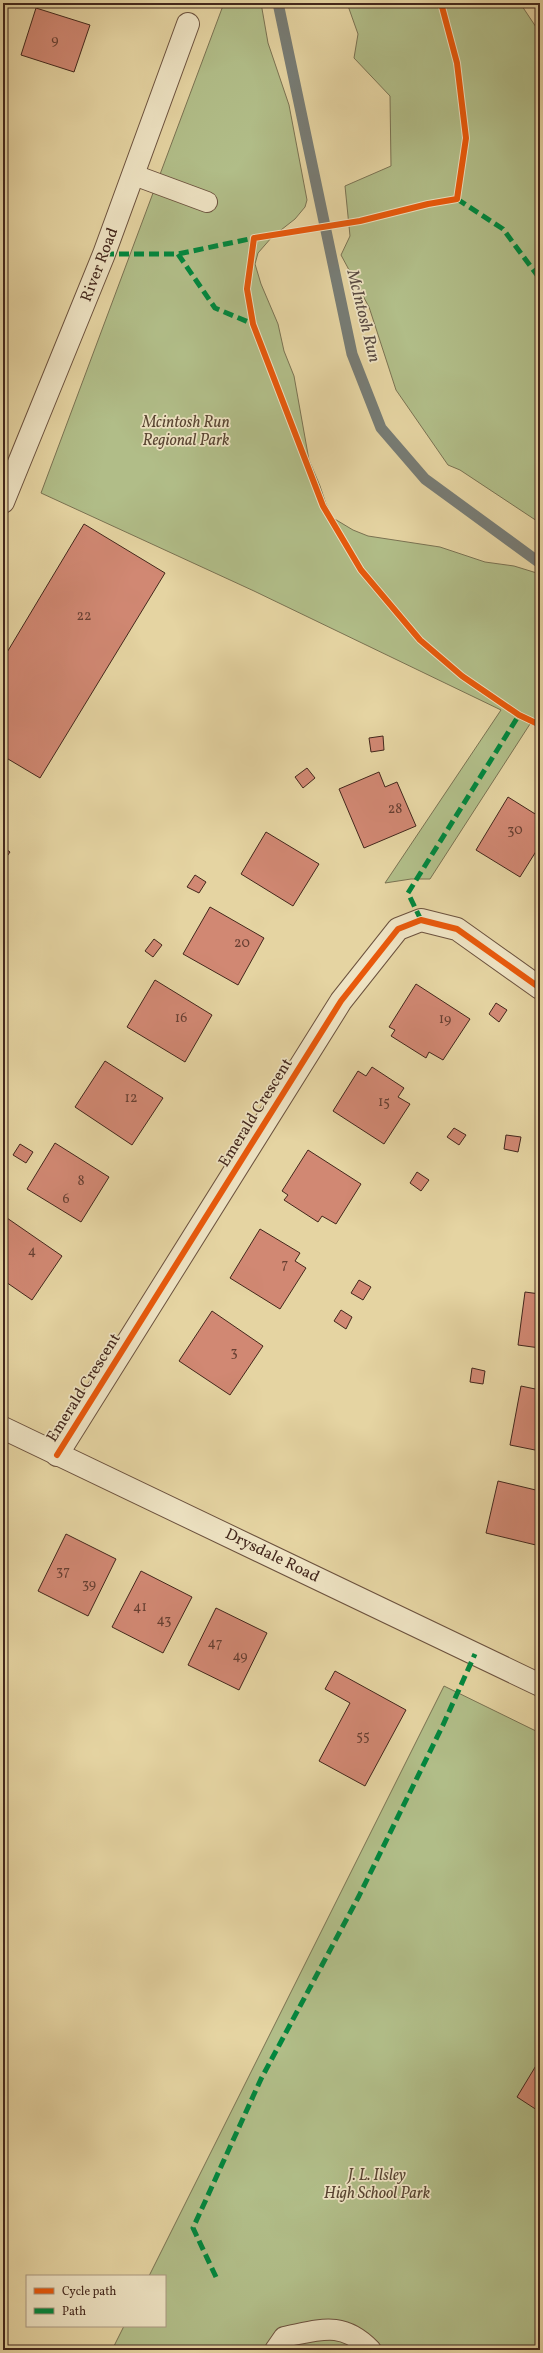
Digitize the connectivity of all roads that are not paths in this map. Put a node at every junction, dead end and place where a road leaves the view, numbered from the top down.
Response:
1 (188, 24) dead end
2 (134, 175) junction
3 (207, 202) dead end
4 (3, 502) edge
5 (540, 988) edge
6 (3, 1428) edge
7 (57, 1455) junction
8 (540, 1685) edge
9 (274, 2350) edge
10 (371, 2350) edge

1 - 2 street, River Road
2 - 3 lane
2 - 4 street, River Road
5 - 7 street, Emerald Crescent
6 - 7 street, Drysdale Road
7 - 8 street, Drysdale Road
9 - 10 lane

